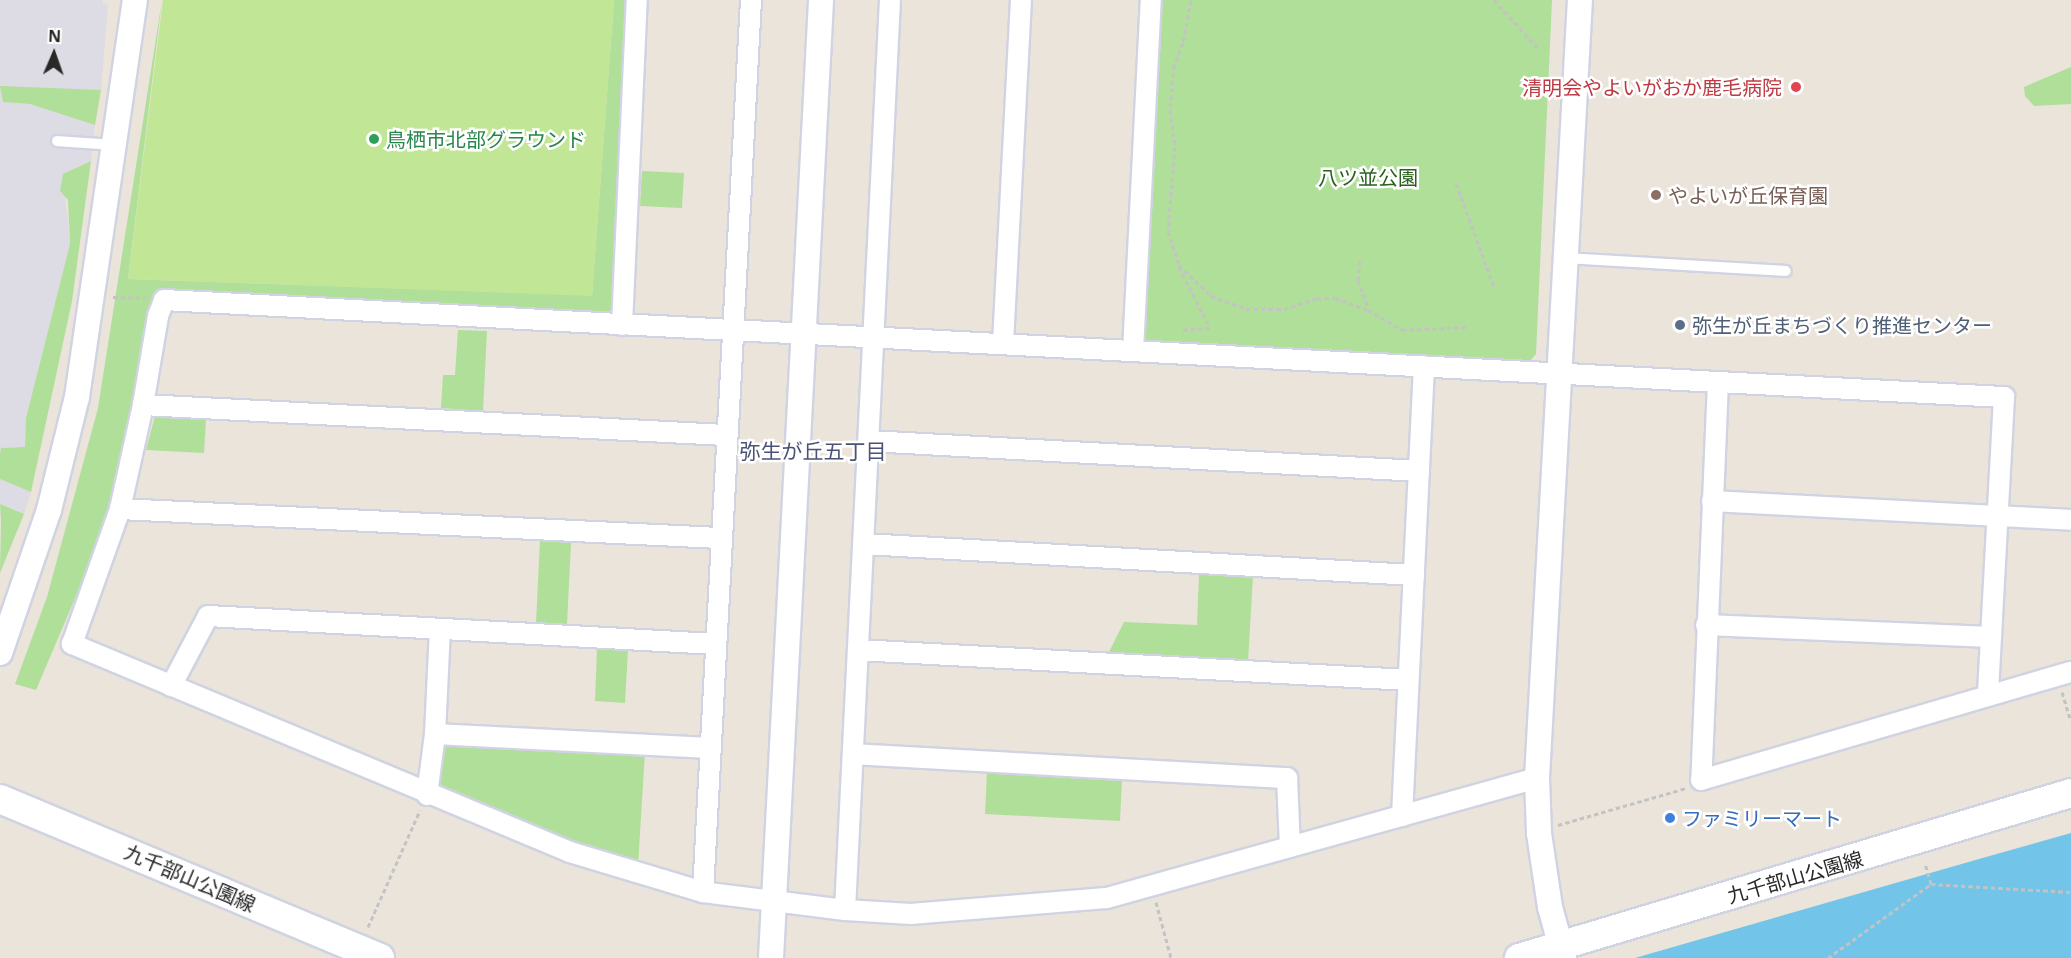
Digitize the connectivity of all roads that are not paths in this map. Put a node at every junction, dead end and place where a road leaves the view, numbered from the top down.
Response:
1 (135, 0) edge
2 (637, 0) edge
3 (751, 0) edge
4 (821, 0) edge
5 (890, 0) edge
6 (1021, 0) edge
7 (1151, 0) edge
8 (1580, 0) edge
9 (57, 141) dead end
10 (114, 146) junction
11 (1566, 258) junction
12 (1786, 271) dead end
13 (622, 325) junction
14 (733, 330) junction
15 (802, 333) junction
16 (874, 337) junction
17 (1003, 344) junction
18 (1133, 351) junction
19 (1424, 367) junction
20 (1560, 374) junction
21 (1718, 382) junction
22 (143, 405) junction
23 (726, 435) junction
24 (869, 441) junction
25 (1419, 471) junction
26 (1712, 501) junction
27 (120, 509) junction
28 (1998, 517) junction
29 (2071, 520) edge
30 (720, 538) junction
31 (864, 544) junction
32 (1414, 575) junction
33 (1706, 625) junction
34 (440, 629) junction
35 (1991, 637) junction
36 (715, 644) junction
37 (858, 650) junction
38 (0, 653) edge
39 (2064, 674) edge
40 (1408, 680) junction
41 (171, 686) junction
42 (1988, 695) junction
43 (435, 734) junction
44 (711, 748) junction
45 (853, 754) junction
46 (1537, 778) junction
47 (2071, 793) edge
48 (427, 795) junction
49 (0, 799) edge
50 (1402, 816) junction
51 (1290, 847) junction
52 (703, 892) junction
53 (775, 903) junction
54 (845, 910) junction
55 (1562, 952) edge
56 (380, 958) edge
57 (771, 958) edge
58 (1519, 958) edge

1 - 10 street
2 - 13 street
3 - 14 street
4 - 15 street
5 - 16 street
6 - 17 street
7 - 18 street
8 - 11 street
9 - 10 lane
10 - 38 street
11 - 12 lane
11 - 20 street
13 - 14 street
13 - 22 street
14 - 15 street
14 - 23 street
15 - 16 street
15 - 53 street
16 - 17 street
16 - 24 street
17 - 18 street
18 - 19 street
19 - 20 street
19 - 25 street
20 - 21 street
20 - 46 street
21 - 26 street
21 - 28 street
22 - 23 street
22 - 27 street
23 - 30 street
24 - 25 street
24 - 31 street
25 - 32 street
26 - 28 street
26 - 33 street
27 - 30 street
27 - 41 street
28 - 29 street
28 - 35 street
30 - 36 street
31 - 32 street
31 - 37 street
32 - 40 street
33 - 35 street
33 - 42 street
34 - 36 street
34 - 41 street
34 - 43 street
35 - 42 street
36 - 44 street
37 - 40 street
37 - 45 street
39 - 42 street
40 - 50 street
41 - 48 street
43 - 44 street
43 - 48 street
44 - 52 street
45 - 51 street
45 - 54 street
46 - 50 street
46 - 55 street
47 - 55 main road, 九千部山公園線
48 - 52 street
49 - 56 main road, 九千部山公園線
50 - 51 street
51 - 54 street
52 - 53 street
53 - 54 street
53 - 57 street
55 - 58 main road, 九千部山公園線

